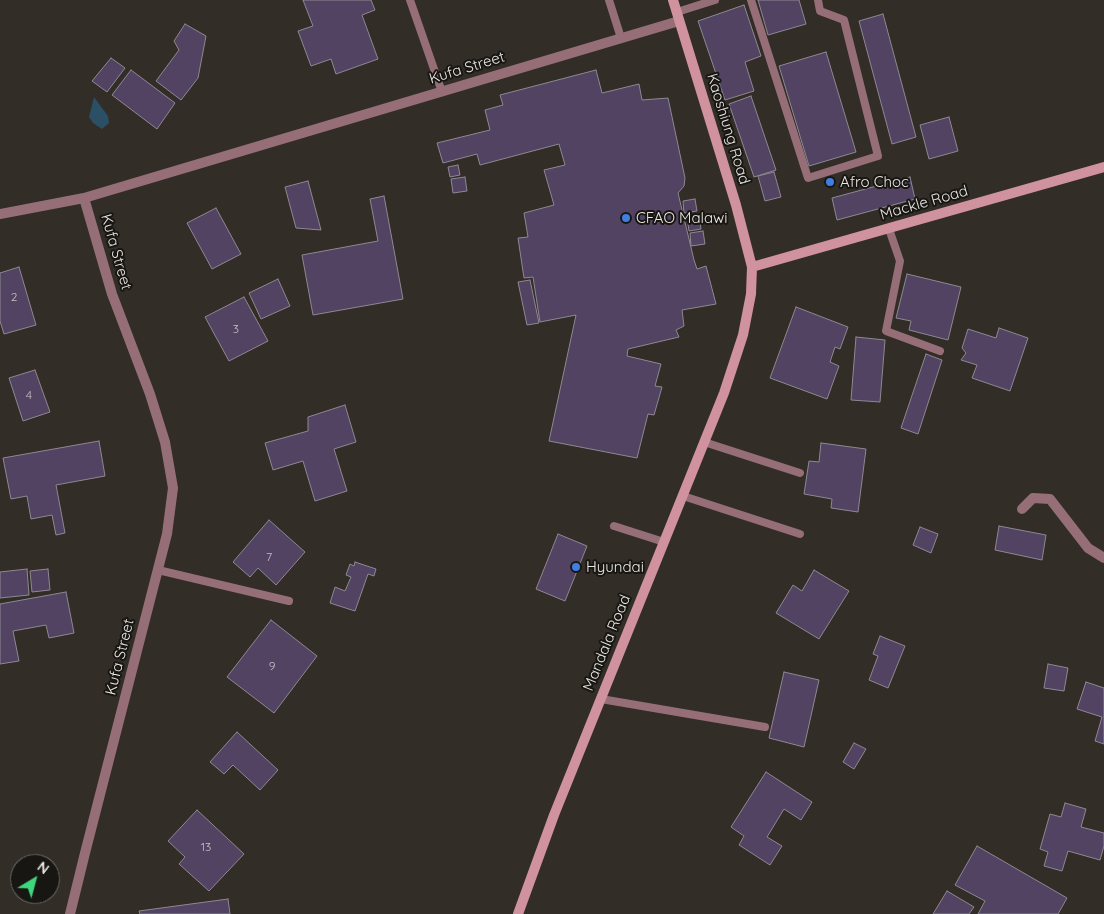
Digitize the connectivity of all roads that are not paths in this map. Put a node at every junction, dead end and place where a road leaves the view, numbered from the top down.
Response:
1 (410, 0) edge
2 (610, 0) edge
3 (673, 0) edge
4 (715, 0) edge
5 (751, 0) edge
6 (818, 0) edge
7 (678, 16) junction
8 (621, 38) junction
9 (442, 92) junction
10 (1104, 167) edge
11 (84, 198) junction
12 (0, 214) edge
13 (889, 229) junction
14 (752, 267) junction
15 (940, 351) dead end
16 (704, 442) junction
17 (800, 473) dead end
18 (683, 496) junction
19 (1022, 509) dead end
20 (614, 526) dead end
21 (800, 534) dead end
22 (664, 542) junction
23 (1104, 558) edge
24 (158, 570) junction
25 (288, 601) dead end
26 (601, 699) junction
27 (765, 727) dead end
28 (70, 914) edge
29 (518, 914) edge

1 - 9 lane
2 - 8 lane
3 - 7 street, Kaoshiung Road
4 - 7 lane
5 - 6 lane
7 - 8 street, Kufa Street
7 - 14 street, Kaoshiung Road
8 - 9 street, Kufa Street
9 - 11 street, Kufa Street
10 - 13 street, Mackle Road
11 - 12 street
11 - 24 street, Kufa Street
13 - 14 street, Mackle Road
13 - 15 lane
14 - 16 street, Mandala Road
16 - 17 lane
16 - 18 street, Mandala Road
18 - 21 lane
18 - 22 street, Mandala Road
19 - 23 street
20 - 22 lane
22 - 26 street, Mandala Road
24 - 25 lane
24 - 28 street, Kufa Street
26 - 27 lane
26 - 29 street, Mandala Road

